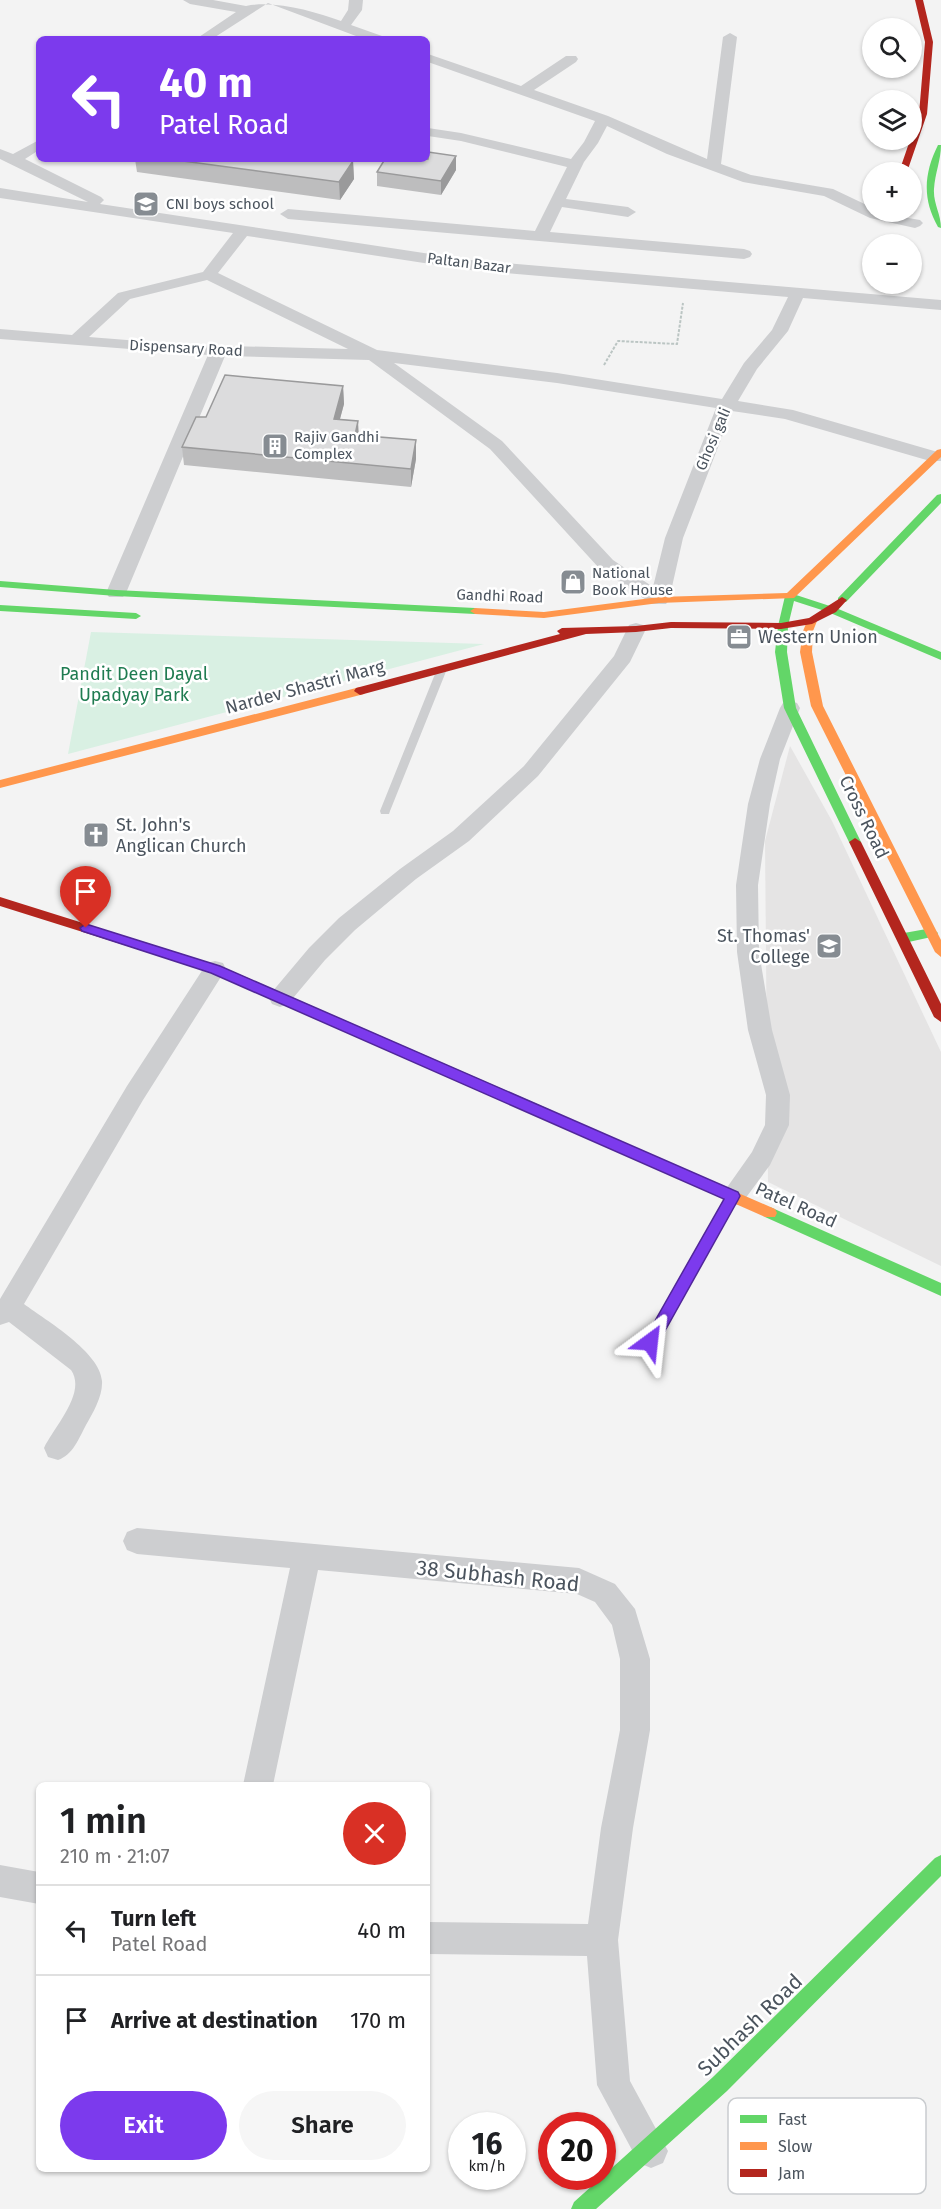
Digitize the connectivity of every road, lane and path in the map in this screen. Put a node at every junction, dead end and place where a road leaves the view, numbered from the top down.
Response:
1 (190, 0) edge
2 (264, 0) edge
3 (272, 0) edge
4 (356, 0) edge
5 (919, 0) edge
6 (248, 10) junction
7 (343, 27) junction
8 (208, 36) edge
9 (368, 36) edge
10 (730, 37) dead end
11 (571, 58) dead end
12 (430, 59) edge
13 (522, 91) junction
14 (603, 119) junction
15 (430, 132) edge
16 (36, 145) edge
17 (941, 147) edge
18 (7, 157) edge
19 (577, 162) junction
20 (906, 162) edge
21 (713, 166) junction
22 (0, 193) edge
23 (557, 201) junction
24 (862, 209) edge
25 (117, 210) junction
26 (628, 212) dead end
27 (288, 214) dead end
28 (941, 225) edge
29 (243, 231) junction
30 (540, 236) junction
31 (744, 254) dead end
32 (209, 275) junction
33 (686, 283) junction
34 (798, 292) junction
35 (941, 305) edge
36 (0, 334) edge
37 (75, 341) junction
38 (219, 351) junction
39 (373, 355) junction
40 (592, 384) junction
41 (727, 404) junction
42 (939, 455) edge
43 (941, 497) edge
44 (0, 584) edge
45 (116, 593) junction
46 (790, 596) junction
47 (659, 600) junction
48 (0, 608) edge
49 (832, 610) junction
50 (144, 616) dead end
51 (812, 621) junction
52 (781, 626) junction
53 (636, 629) junction
54 (536, 630) dead end
55 (583, 632) junction
56 (941, 656) edge
57 (442, 669) junction
58 (790, 708) junction
59 (0, 784) edge
60 (385, 811) dead end
61 (0, 901) edge
62 (932, 933) junction
63 (904, 938) junction
64 (941, 952) edge
65 (215, 969) junction
66 (280, 998) junction
67 (941, 1017) edge
68 (733, 1196) junction
69 (941, 1290) edge
70 (5, 1311) edge
71 (650, 1342) dead end
72 (58, 1448) dead end
73 (137, 1541) dead end
74 (307, 1556) junction
75 (259, 1782) edge
76 (941, 1864) edge
77 (0, 1881) edge
78 (36, 1887) edge
79 (430, 1938) edge
80 (603, 1940) junction
81 (651, 2151) junction
82 (581, 2209) edge

1 - 6 street
2 - 6 street
3 - 7 street
4 - 7 street
5 - 20 main road
6 - 8 street
7 - 9 street
10 - 21 street
11 - 13 street
12 - 13 street
13 - 14 street
14 - 19 street
14 - 21 street
15 - 19 street
16 - 18 street
17 - 28 main road
18 - 25 street
19 - 23 street
21 - 24 street
22 - 25 street, Paltan Bazar
23 - 26 street
23 - 30 street
25 - 29 street, Paltan Bazar
27 - 30 street
29 - 32 street
29 - 33 street, Paltan Bazar
30 - 31 street
32 - 37 street
32 - 39 street
33 - 34 street, Paltan Bazar
33 - 40 path
34 - 35 street, Paltan Bazar
34 - 41 street, Ghosi gali
36 - 37 street, Dispensary Road
37 - 38 street, Dispensary Road
38 - 39 street, Dispensary Road
38 - 45 street
39 - 40 street
39 - 47 street
40 - 41 street
41 - 42 street
41 - 47 street, Ghosi gali
42 - 46 main road
43 - 49 main road
44 - 45 main road, Gandhi Road
45 - 47 main road, Gandhi Road
46 - 47 main road, Gandhi Road
46 - 49 main road
46 - 52 main road, Cross Road
48 - 50 main road
49 - 51 main road, Gandhi Road
49 - 56 main road
51 - 52 main road, Gandhi Road
51 - 62 main road, Cross Road
52 - 53 main road, Gandhi Road
52 - 58 main road, Cross Road
53 - 55 main road, Gandhi Road
53 - 66 street
54 - 55 main road, Gandhi Road
55 - 57 main road, Nardev Shastri Marg
57 - 59 main road, Nardev Shastri Marg
57 - 60 lane
58 - 63 main road, Cross Road
58 - 68 street
61 - 65 main road, Patel Road
62 - 63 main road
62 - 64 main road, Cross Road
63 - 67 main road, Cross Road
65 - 66 main road, Patel Road
65 - 70 street
66 - 68 main road, Patel Road
68 - 69 main road, Patel Road
68 - 71 lane
70 - 72 street
73 - 74 street, 38 Subhash Road
74 - 75 street
74 - 80 street, 38 Subhash Road
76 - 81 main road, Subhash Road
77 - 78 street
79 - 80 street
80 - 81 street, 38 Subhash Road
81 - 82 main road, Subhash Road

